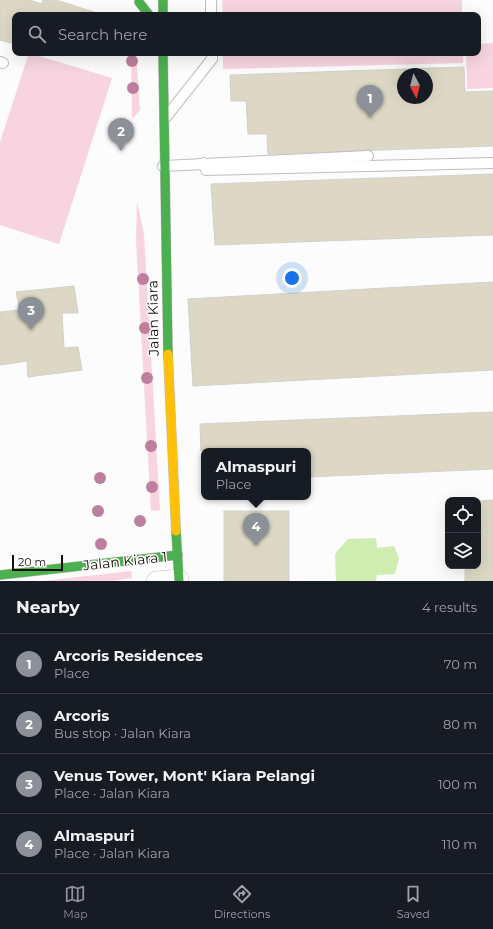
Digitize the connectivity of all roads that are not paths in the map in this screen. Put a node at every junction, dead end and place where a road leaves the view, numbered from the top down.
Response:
1 (211, 0) edge
2 (136, 1) edge
3 (163, 8) edge
4 (146, 12) edge
5 (211, 12) edge
6 (163, 56) edge
7 (212, 56) edge
8 (163, 120) junction
9 (368, 156) dead end
10 (203, 163) junction
11 (493, 163) edge
12 (163, 166) junction
13 (178, 555) junction
14 (0, 575) edge
15 (179, 580) edge
16 (156, 581) edge

1 - 5 lane
2 - 3 lane
2 - 4 main road
6 - 8 main road, Jalan Kiara
7 - 8 lane
8 - 12 main road, Jalan Kiara
9 - 10 lane
10 - 11 lane
10 - 12 lane
12 - 13 main road, Jalan Kiara
13 - 14 main road, Jalan Kiara 1
13 - 15 main road, Jalan Kiara
15 - 16 street, Jalan Kiara 1

